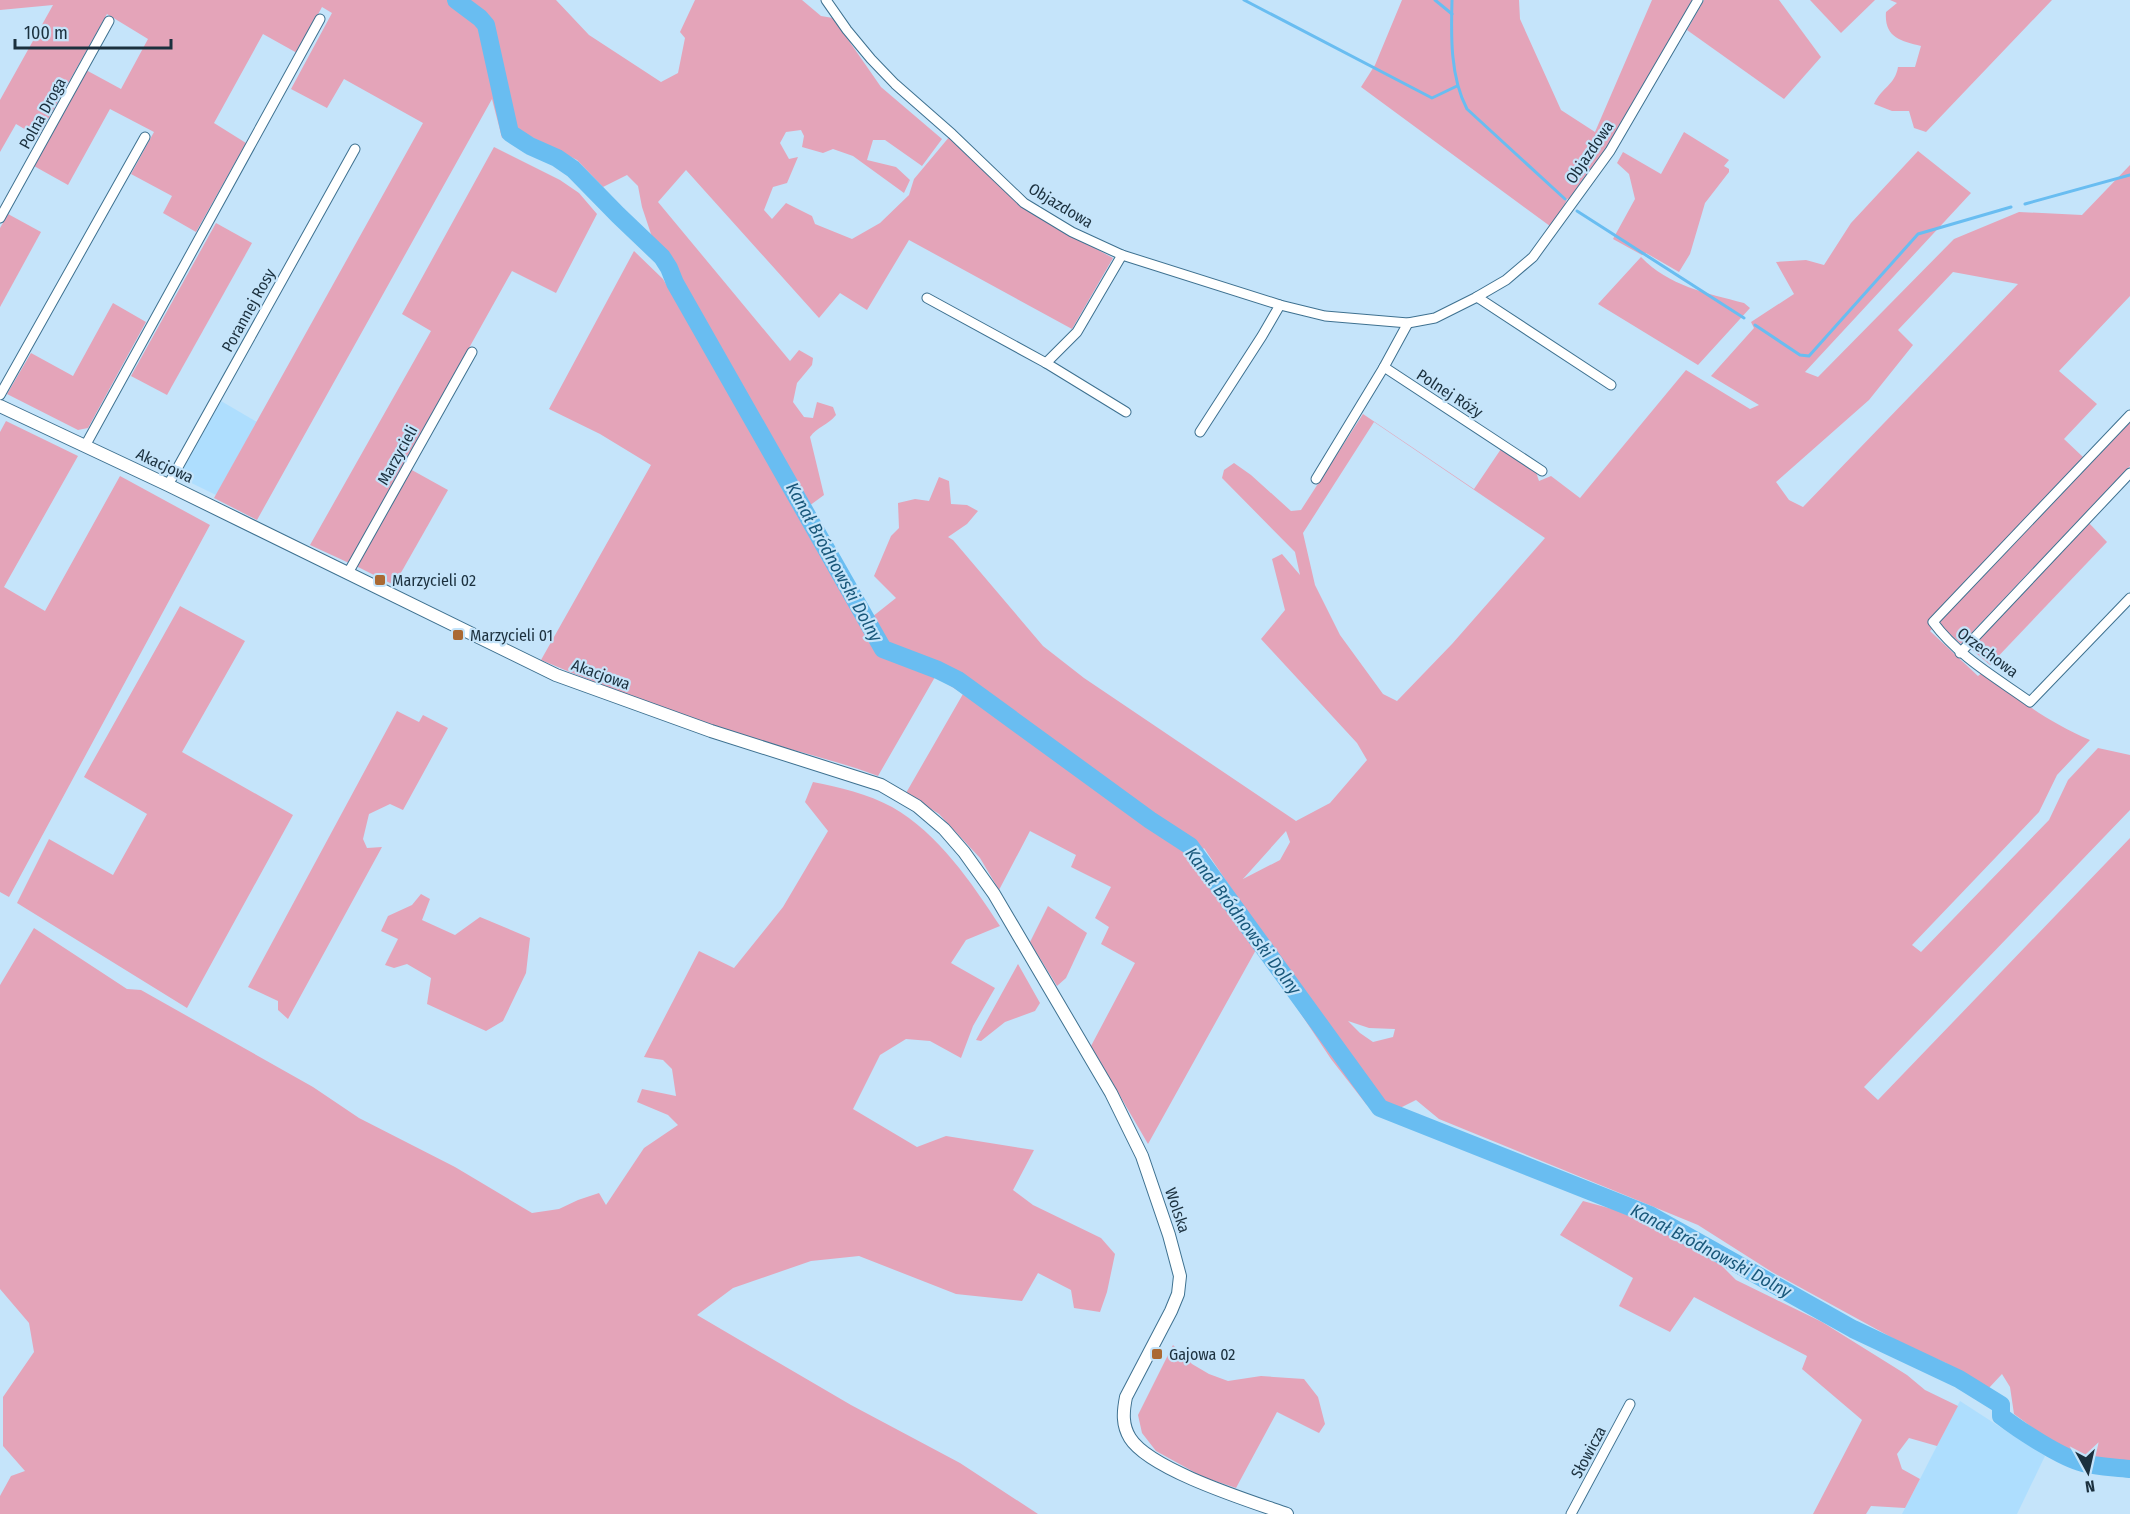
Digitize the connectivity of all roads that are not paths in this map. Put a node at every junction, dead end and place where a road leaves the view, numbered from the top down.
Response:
1 (826, 0) edge
2 (1698, 0) edge
3 (320, 20) dead end
4 (110, 21) dead end
5 (145, 137) dead end
6 (355, 149) dead end
7 (0, 218) edge
8 (1122, 255) junction
9 (1478, 297) junction
10 (927, 298) dead end
11 (1280, 305) junction
12 (1408, 323) junction
13 (472, 352) dead end
14 (1046, 363) junction
15 (1384, 367) junction
16 (1611, 385) dead end
17 (0, 395) edge
18 (0, 406) edge
19 (1126, 412) dead end
20 (2130, 416) edge
21 (1200, 432) dead end
22 (85, 446) junction
23 (1542, 471) dead end
24 (2130, 473) edge
25 (1316, 479) dead end
26 (168, 485) junction
27 (348, 573) junction
28 (2130, 598) edge
29 (1960, 653) junction
30 (964, 852) joint
31 (1630, 1404) dead end
32 (1287, 1514) edge
33 (1572, 1514) edge

1 - 8 street, Objazdowa
2 - 9 street, Objazdowa
3 - 22 street
4 - 7 street, Polna Droga
5 - 17 street
6 - 26 street, Porannej Rosy
8 - 11 street, Objazdowa
8 - 14 street
9 - 12 street, Objazdowa
9 - 16 street
10 - 14 street
11 - 12 street, Objazdowa
11 - 21 street
12 - 15 street
13 - 27 street, Marzycieli
14 - 19 street
15 - 23 street, Polnej Róży
15 - 25 street
18 - 22 street, Akacjowa
20 - 29 street, Orzechowa
22 - 26 street, Akacjowa
24 - 29 street
26 - 27 street, Akacjowa
27 - 30 street, Akacjowa
28 - 29 street, Orzechowa
30 - 32 street, Wolska
31 - 33 street, Słowicza

